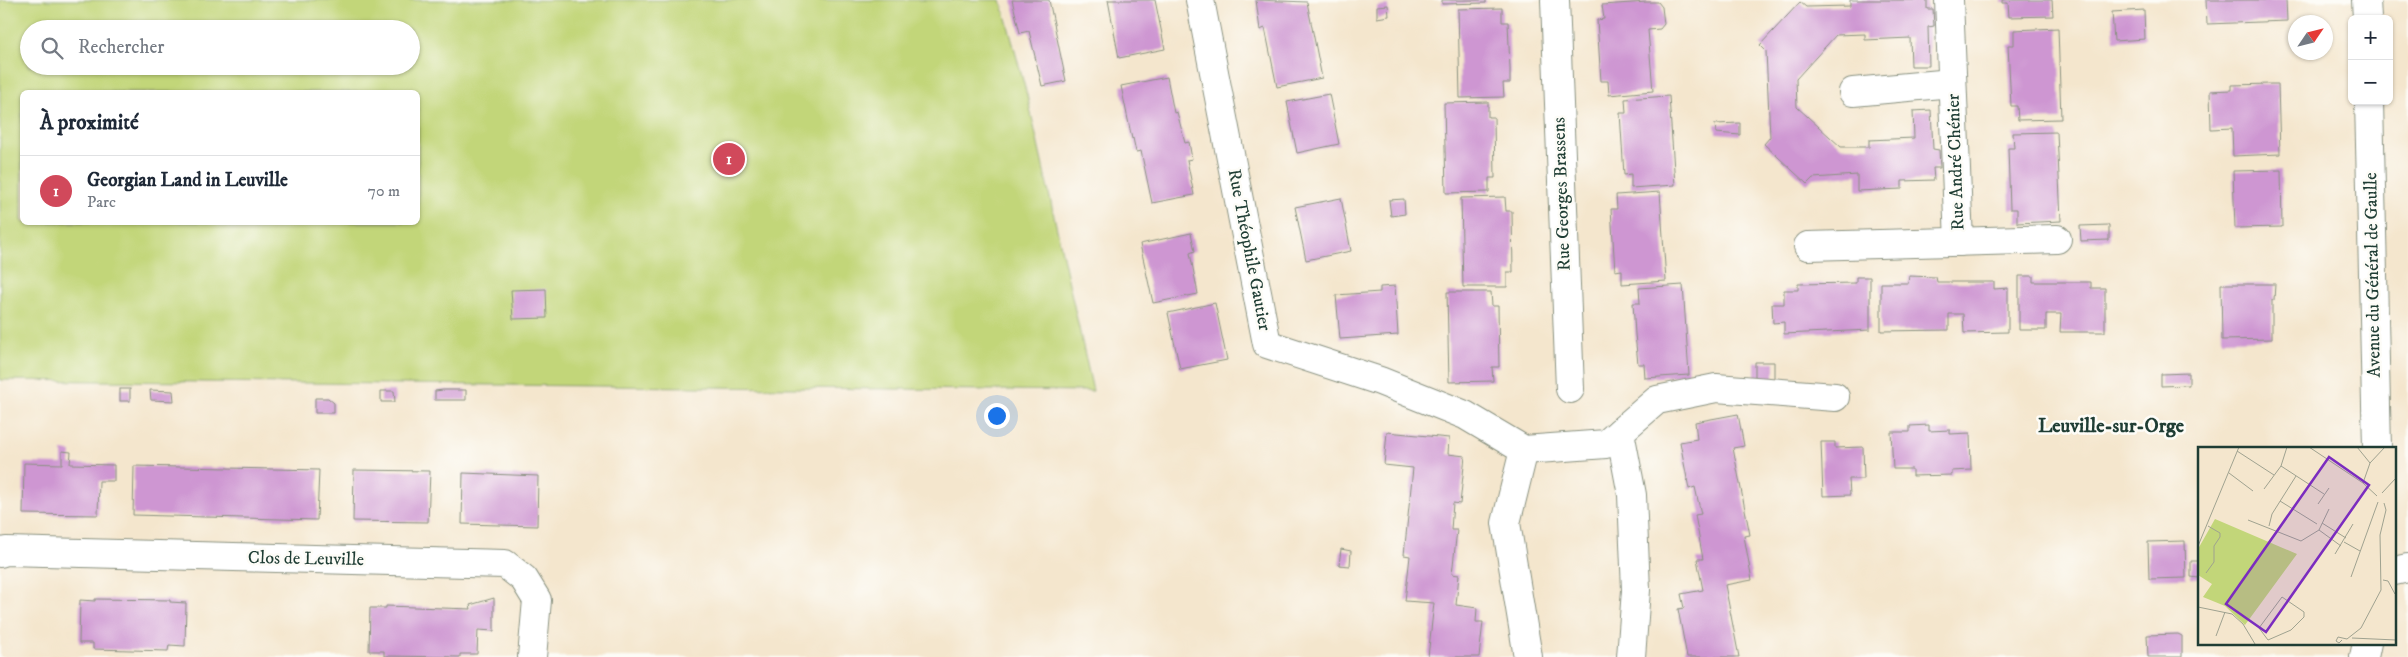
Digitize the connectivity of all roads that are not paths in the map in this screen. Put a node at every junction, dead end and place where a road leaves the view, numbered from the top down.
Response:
1 (1200, 0) edge
2 (1554, 0) edge
3 (1949, 0) edge
4 (2366, 0) edge
5 (2366, 15) edge
6 (1952, 83) junction
7 (1853, 92) dead end
8 (2369, 105) edge
9 (2057, 239) dead end
10 (1959, 242) junction
11 (1808, 246) dead end
12 (1570, 389) dead end
13 (1835, 397) dead end
14 (1620, 432) junction
15 (2377, 447) edge
16 (1524, 450) junction
17 (0, 553) edge
18 (2367, 644) edge
19 (532, 657) edge
20 (1528, 657) edge
21 (1631, 657) edge
22 (2364, 657) edge

1 - 16 street, Rue Théophile Gautier
2 - 12 street, Rue Georges Brassens
3 - 6 street, Rue André Chénier
4 - 5 street
6 - 7 street, Rue André Chénier
6 - 10 street, Rue André Chénier
8 - 15 street, Avenue du Général de Gaulle
9 - 10 street, Rue André Chénier
10 - 11 street, Rue André Chénier
13 - 14 street
14 - 16 street
14 - 21 street
16 - 20 street
17 - 19 street, Clos de Leuville
18 - 22 street

